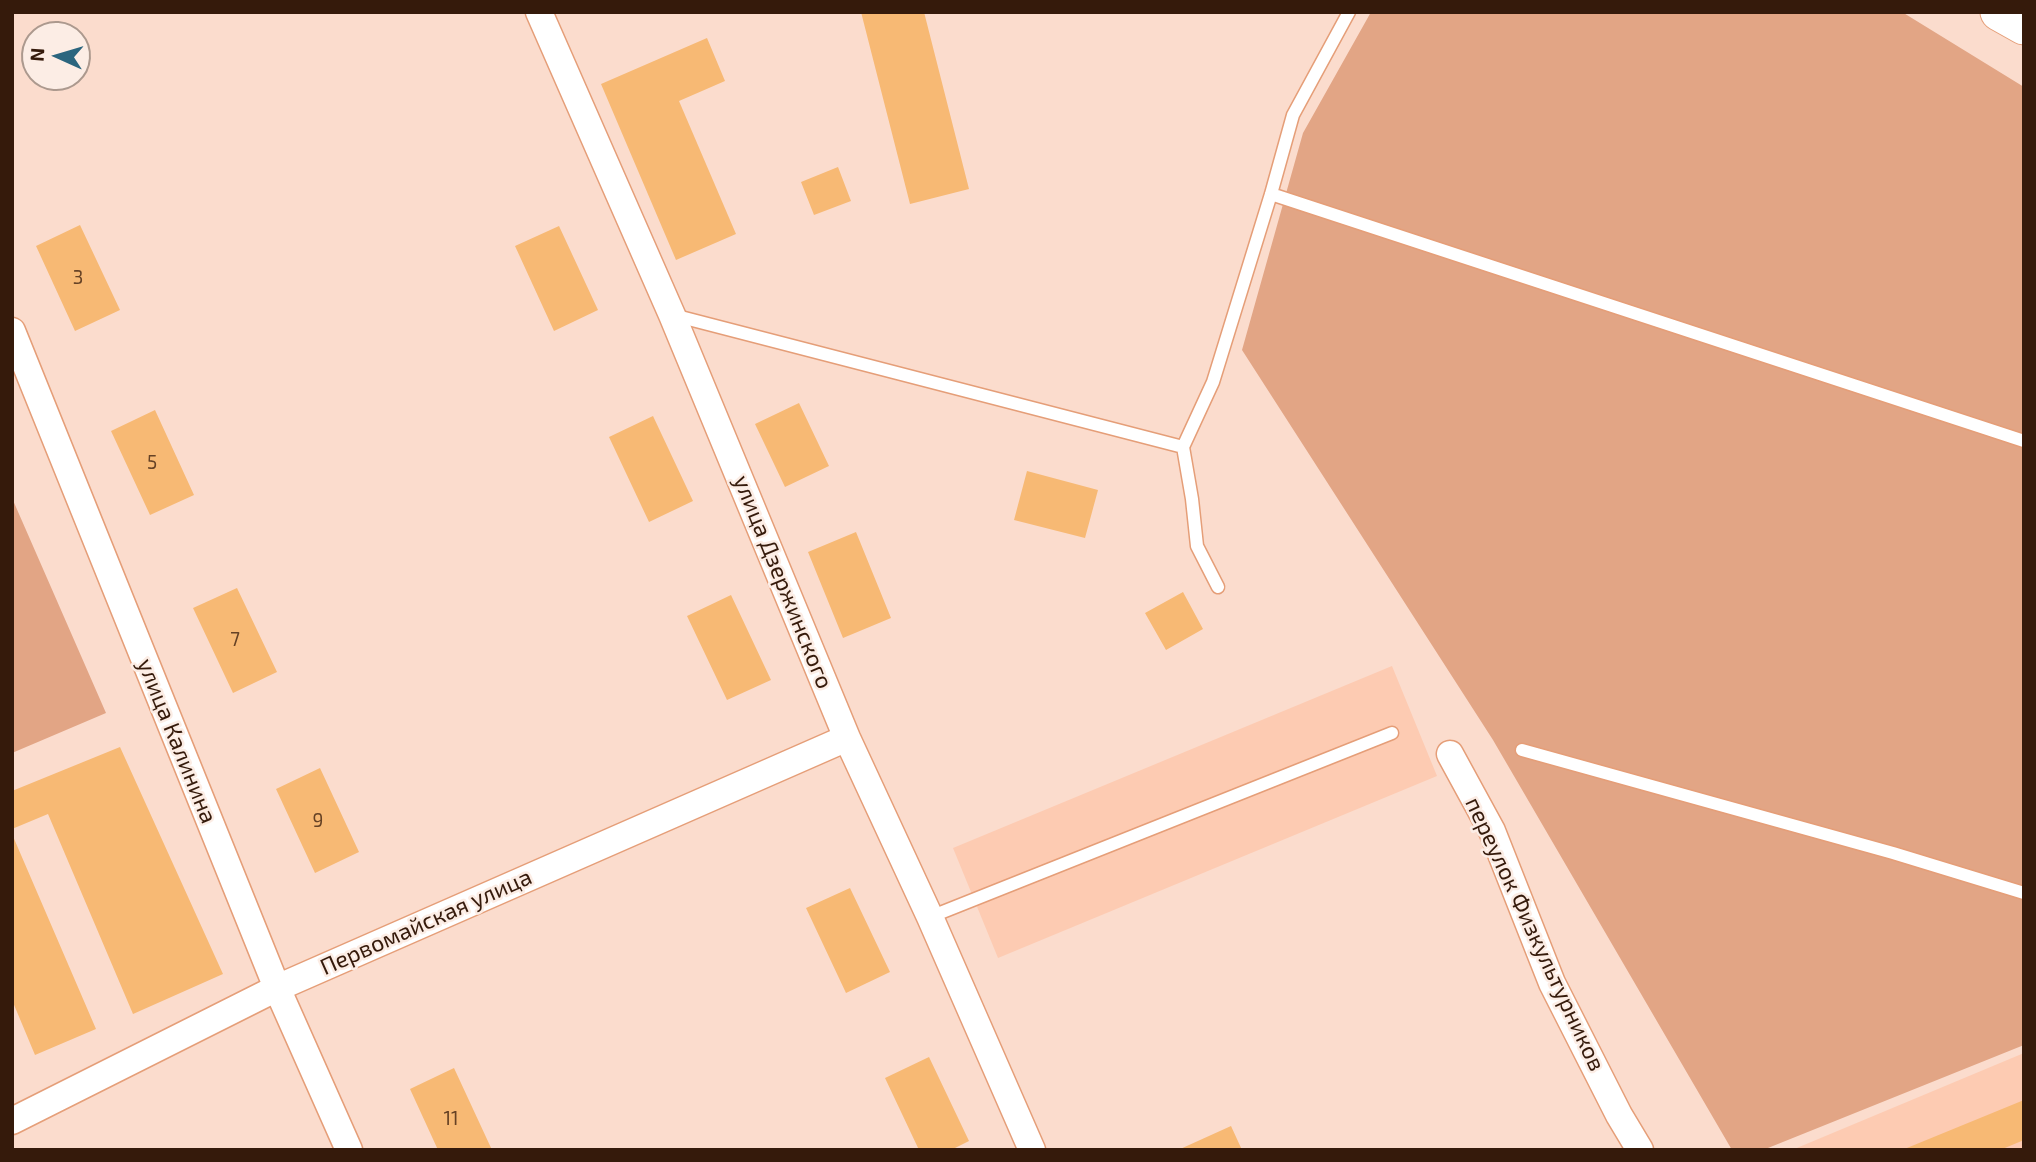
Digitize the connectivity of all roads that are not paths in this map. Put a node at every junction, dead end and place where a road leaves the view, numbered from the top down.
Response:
1 (540, 12) edge
2 (1349, 12) edge
3 (1999, 12) edge
4 (2024, 26) edge
5 (1271, 194) junction
6 (672, 315) junction
7 (12, 331) edge
8 (2024, 441) edge
9 (1182, 447) junction
10 (1218, 587) dead end
11 (1392, 733) dead end
12 (847, 738) junction
13 (1522, 750) dead end
14 (1450, 754) dead end
15 (2024, 893) edge
16 (930, 917) junction
17 (276, 988) junction
18 (12, 1121) edge
19 (349, 1150) edge
20 (1032, 1150) edge
21 (1640, 1150) edge

1 - 6 street, улица Дзержинского
2 - 5 lane
3 - 4 main road
5 - 8 lane
5 - 9 lane
6 - 9 lane
6 - 12 street, улица Дзержинского
7 - 17 street, улица Калинина
9 - 10 lane
11 - 16 lane
12 - 16 street, улица Дзержинского
12 - 17 street, Первомайская улица
13 - 15 lane
14 - 21 street, переулок Физкультурников
16 - 20 street, улица Дзержинского
17 - 18 street, Первомайская улица
17 - 19 street, улица Калинина

